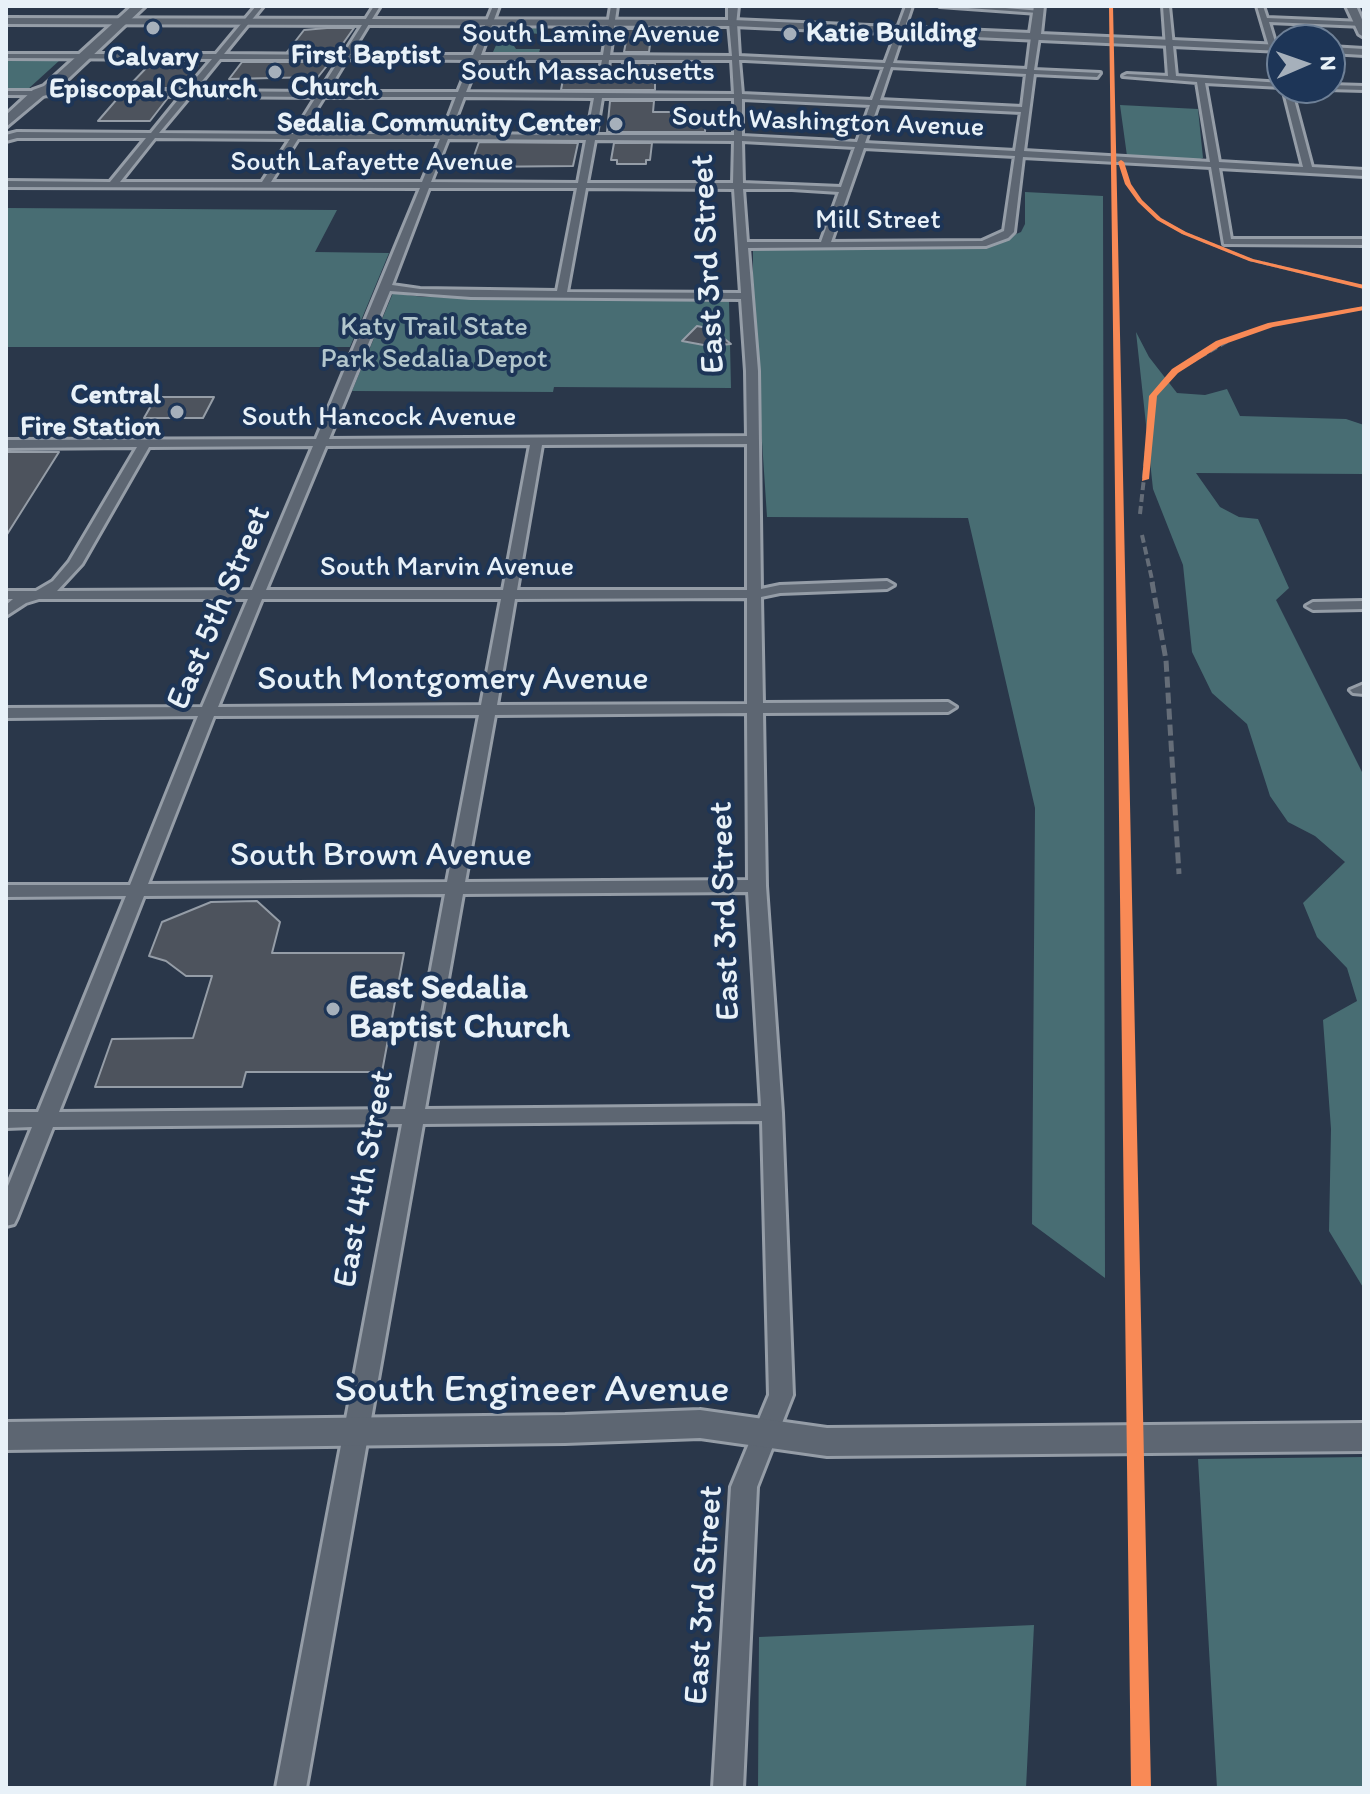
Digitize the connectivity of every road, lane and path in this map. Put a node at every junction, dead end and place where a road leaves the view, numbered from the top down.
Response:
1 (123, 6) edge
2 (139, 6) edge
3 (260, 6) edge
4 (377, 6) edge
5 (496, 6) edge
6 (614, 6) edge
7 (733, 6) edge
8 (909, 6) edge
9 (943, 6) edge
10 (1166, 6) edge
11 (1260, 6) edge
12 (1351, 6) edge
13 (1039, 8) edge
14 (1264, 20) junction
15 (6, 21) edge
16 (106, 22) junction
17 (122, 22) junction
18 (247, 22) junction
19 (367, 22) junction
20 (489, 23) junction
21 (612, 23) junction
22 (733, 23) junction
23 (1266, 24) edge
24 (1362, 28) edge
25 (899, 31) junction
26 (1035, 37) junction
27 (1169, 43) junction
28 (1266, 47) edge
29 (6, 56) edge
30 (70, 56) junction
31 (86, 56) junction
32 (218, 56) junction
33 (346, 57) junction
34 (474, 57) junction
35 (606, 57) junction
36 (733, 58) junction
37 (886, 65) junction
38 (604, 70) dead end
39 (1031, 72) junction
40 (1097, 75) dead end
41 (1127, 76) dead end
42 (1172, 79) junction
43 (1201, 80) junction
44 (1266, 85) edge
45 (6, 93) edge
46 (38, 93) junction
47 (185, 94) junction
48 (322, 94) junction
49 (460, 95) junction
50 (599, 95) junction
51 (738, 96) junction
52 (876, 102) junction
53 (1289, 104) edge
54 (1026, 110) junction
55 (8, 132) edge
56 (153, 136) junction
57 (296, 136) junction
58 (444, 137) junction
59 (590, 138) junction
60 (738, 138) junction
61 (861, 145) junction
62 (1025, 153) junction
63 (1214, 164) junction
64 (1308, 170) junction
65 (1364, 173) edge
66 (6, 184) edge
67 (112, 185) junction
68 (265, 185) junction
69 (425, 185) junction
70 (581, 185) junction
71 (738, 186) junction
72 (844, 190) junction
73 (1364, 242) edge
74 (743, 245) junction
75 (825, 245) junction
76 (386, 287) junction
77 (561, 296) junction
78 (747, 296) junction
79 (752, 440) junction
80 (537, 441) junction
81 (324, 442) junction
82 (145, 443) junction
83 (6, 444) edge
84 (887, 585) dead end
85 (257, 593) junction
86 (508, 593) junction
87 (41, 594) junction
88 (756, 594) junction
89 (6, 595) edge
90 (1364, 605) edge
91 (1313, 606) dead end
92 (6, 612) edge
93 (757, 707) junction
94 (948, 707) dead end
95 (487, 709) junction
96 (208, 712) junction
97 (6, 713) edge
98 (454, 886) junction
99 (757, 886) junction
100 (137, 890) junction
101 (6, 891) edge
102 (772, 1113) junction
103 (413, 1117) junction
104 (6, 1120) edge
105 (45, 1120) junction
106 (6, 1218) edge
107 (356, 1432) junction
108 (6, 1436) edge
109 (766, 1436) junction
110 (1364, 1437) edge
111 (291, 1788) edge
112 (728, 1788) edge

1 - 16 highway
2 - 17 highway
3 - 18 street
4 - 19 street
5 - 20 street, East 5th Street
6 - 21 street
7 - 22 street
8 - 25 street
9 - 13 street
10 - 27 street
11 - 14 street
12 - 24 street
13 - 26 main road
14 - 23 street
14 - 24 street
15 - 16 main road
16 - 17 main road
16 - 30 highway
17 - 18 main road
17 - 31 highway
18 - 19 main road
18 - 32 street
19 - 20 main road
19 - 33 street
20 - 21 main road
20 - 34 street, East 5th Street
21 - 22 main road
21 - 35 street
22 - 25 main road
22 - 36 street, East 3rd Street
25 - 26 main road
25 - 37 street
26 - 27 main road
26 - 39 street
27 - 28 main road
27 - 42 street
29 - 30 street, South Lamine Avenue
30 - 31 street, South Lamine Avenue
30 - 46 highway
31 - 32 street, South Lamine Avenue
31 - 46 highway
32 - 33 street, South Lamine Avenue
32 - 47 street
33 - 34 street, South Lamine Avenue
33 - 48 street
34 - 35 street, South Lamine Avenue
34 - 49 street, East 5th Street
35 - 36 street, South Lamine Avenue
35 - 38 street
36 - 37 street, South Lamine Avenue
36 - 51 street, East 3rd Street
37 - 39 street, South Lamine Avenue
37 - 52 street
39 - 40 street, South Lamine Avenue
39 - 54 street
41 - 42 street
42 - 43 street
43 - 44 street
43 - 63 street
45 - 46 street, South Massachusetts
46 - 47 street, South Massachusetts
46 - 55 highway
47 - 48 street, South Massachusetts
47 - 56 street
48 - 49 street, South Massachusetts
48 - 57 street
49 - 50 street, South Massachusetts
49 - 58 street, East 5th Street
50 - 51 street, South Massachusetts
50 - 59 street
51 - 52 street, South Massachusetts
51 - 60 street, East 3rd Street
52 - 54 street, South Massachusetts
52 - 61 street
53 - 64 street
54 - 62 street
55 - 56 street, South Washington Avenue
56 - 57 street, South Washington Avenue
56 - 67 street
57 - 58 street, South Washington Avenue
57 - 68 street
58 - 59 street, South Washington Avenue
58 - 69 street, East 5th Street
59 - 60 street, South Washington Avenue
59 - 70 street
60 - 61 street, South Washington Avenue
60 - 71 street, East 3rd Street
61 - 62 street, South Washington Avenue
61 - 72 street
62 - 63 street, South Washington Avenue
62 - 75 street, Mill Street
63 - 64 street, South Washington Avenue
63 - 73 street
64 - 65 street, South Washington Avenue
66 - 67 street, South Lafayette Avenue
67 - 68 street, South Lafayette Avenue
68 - 69 street, South Lafayette Avenue
69 - 70 street, South Lafayette Avenue
69 - 76 street, East 5th Street
70 - 71 street, South Lafayette Avenue
70 - 77 street
71 - 72 street, South Lafayette Avenue
71 - 74 street, East 3rd Street
72 - 75 street
74 - 75 street, Mill Street
74 - 78 street, East 3rd Street
76 - 77 street
76 - 81 street, East 5th Street
77 - 78 street
78 - 79 street, East 3rd Street
79 - 80 street, South Hancock Avenue
79 - 88 street, East 3rd Street
80 - 81 street, South Hancock Avenue
80 - 86 street, East 4th Street
81 - 82 street, South Hancock Avenue
81 - 85 street, East 5th Street
82 - 83 street, South Hancock Avenue
82 - 87 street
84 - 88 street, South Marvin Avenue
85 - 86 street, South Marvin Avenue
85 - 87 street, South Marvin Avenue
85 - 96 street, East 5th Street
86 - 88 street, South Marvin Avenue
86 - 95 street, East 4th Street
87 - 89 street, South Marvin Avenue
87 - 92 street
88 - 93 street, East 3rd Street
90 - 91 street
93 - 94 street, South Montgomery Avenue
93 - 95 street, South Montgomery Avenue
93 - 99 street, East 3rd Street
95 - 96 street, South Montgomery Avenue
95 - 98 street, East 4th Street
96 - 97 street, South Montgomery Avenue
96 - 100 street, East 5th Street
98 - 99 street, South Brown Avenue
98 - 100 street, South Brown Avenue
98 - 103 street, East 4th Street
99 - 102 street, East 3rd Street
100 - 101 street, South Brown Avenue
100 - 105 street, East 5th Street
102 - 103 street
102 - 109 street, East 3rd Street
103 - 105 street
103 - 107 street, East 4th Street
104 - 105 street
105 - 106 street, East 5th Street
107 - 108 street, South Engineer Avenue
107 - 109 street, South Engineer Avenue
107 - 111 street, East 4th Street
109 - 110 street, South Engineer Avenue
109 - 112 street, East 3rd Street

